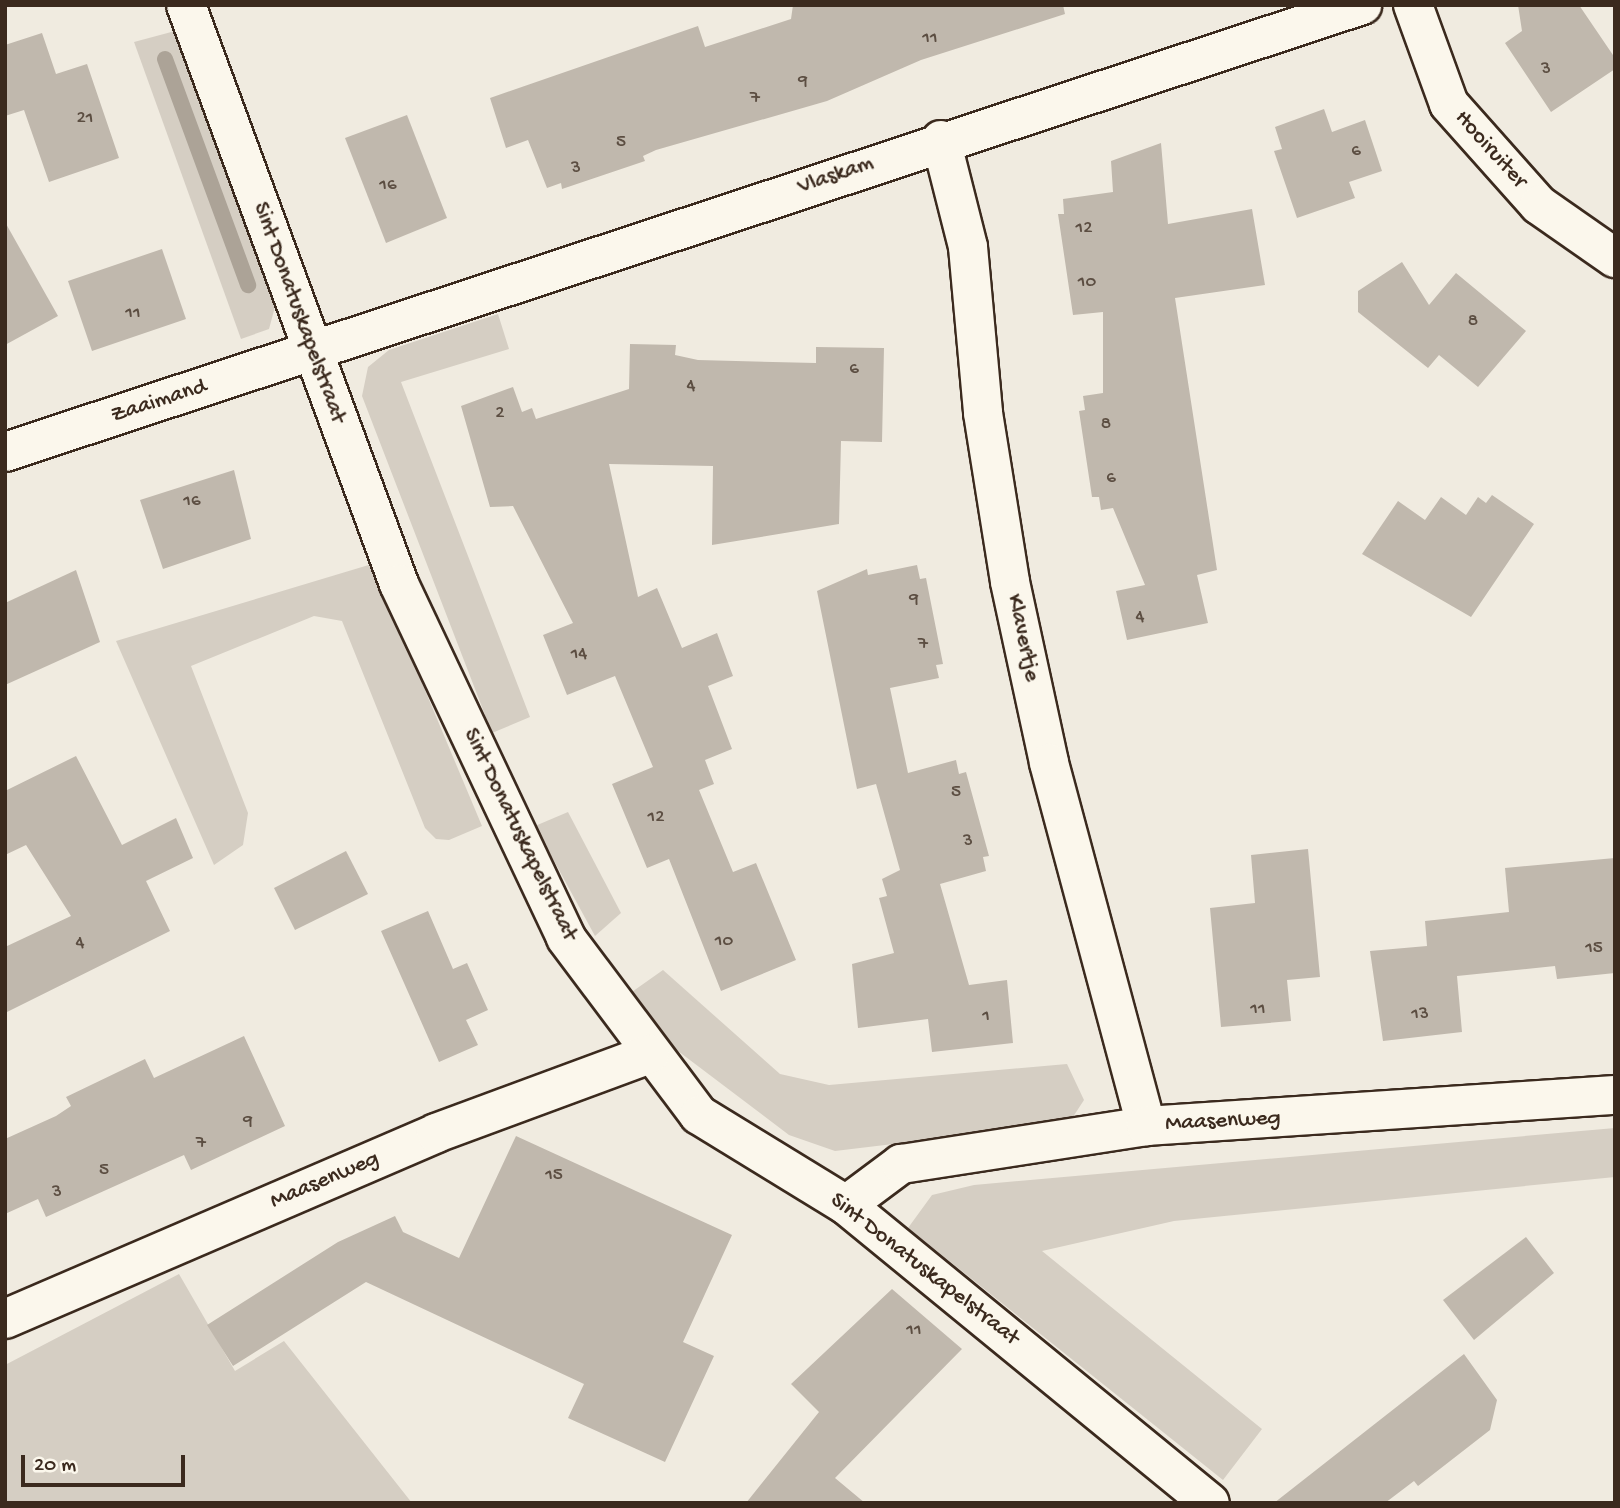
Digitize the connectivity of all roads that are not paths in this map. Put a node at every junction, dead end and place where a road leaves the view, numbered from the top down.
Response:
1 (186, 5) edge
2 (1362, 5) edge
3 (1413, 5) edge
4 (941, 140) junction
5 (1615, 258) edge
6 (312, 352) junction
7 (5, 452) edge
8 (650, 1054) junction
9 (1615, 1095) edge
10 (1146, 1126) junction
11 (846, 1205) junction
12 (5, 1319) edge
13 (1210, 1503) edge

1 - 6 street, Sint Donatuskapelstraat
2 - 4 street, Vlaskam
3 - 5 street, Hooiruiter
4 - 6 street, Vlaskam
4 - 10 street, Klavertje
6 - 7 street, Zaaimand
6 - 8 street, Sint Donatuskapelstraat
8 - 11 street, Sint Donatuskapelstraat
8 - 12 street, Maasenweg
9 - 10 street, Maasenweg
10 - 11 street, Maasenweg
11 - 13 street, Sint Donatuskapelstraat

